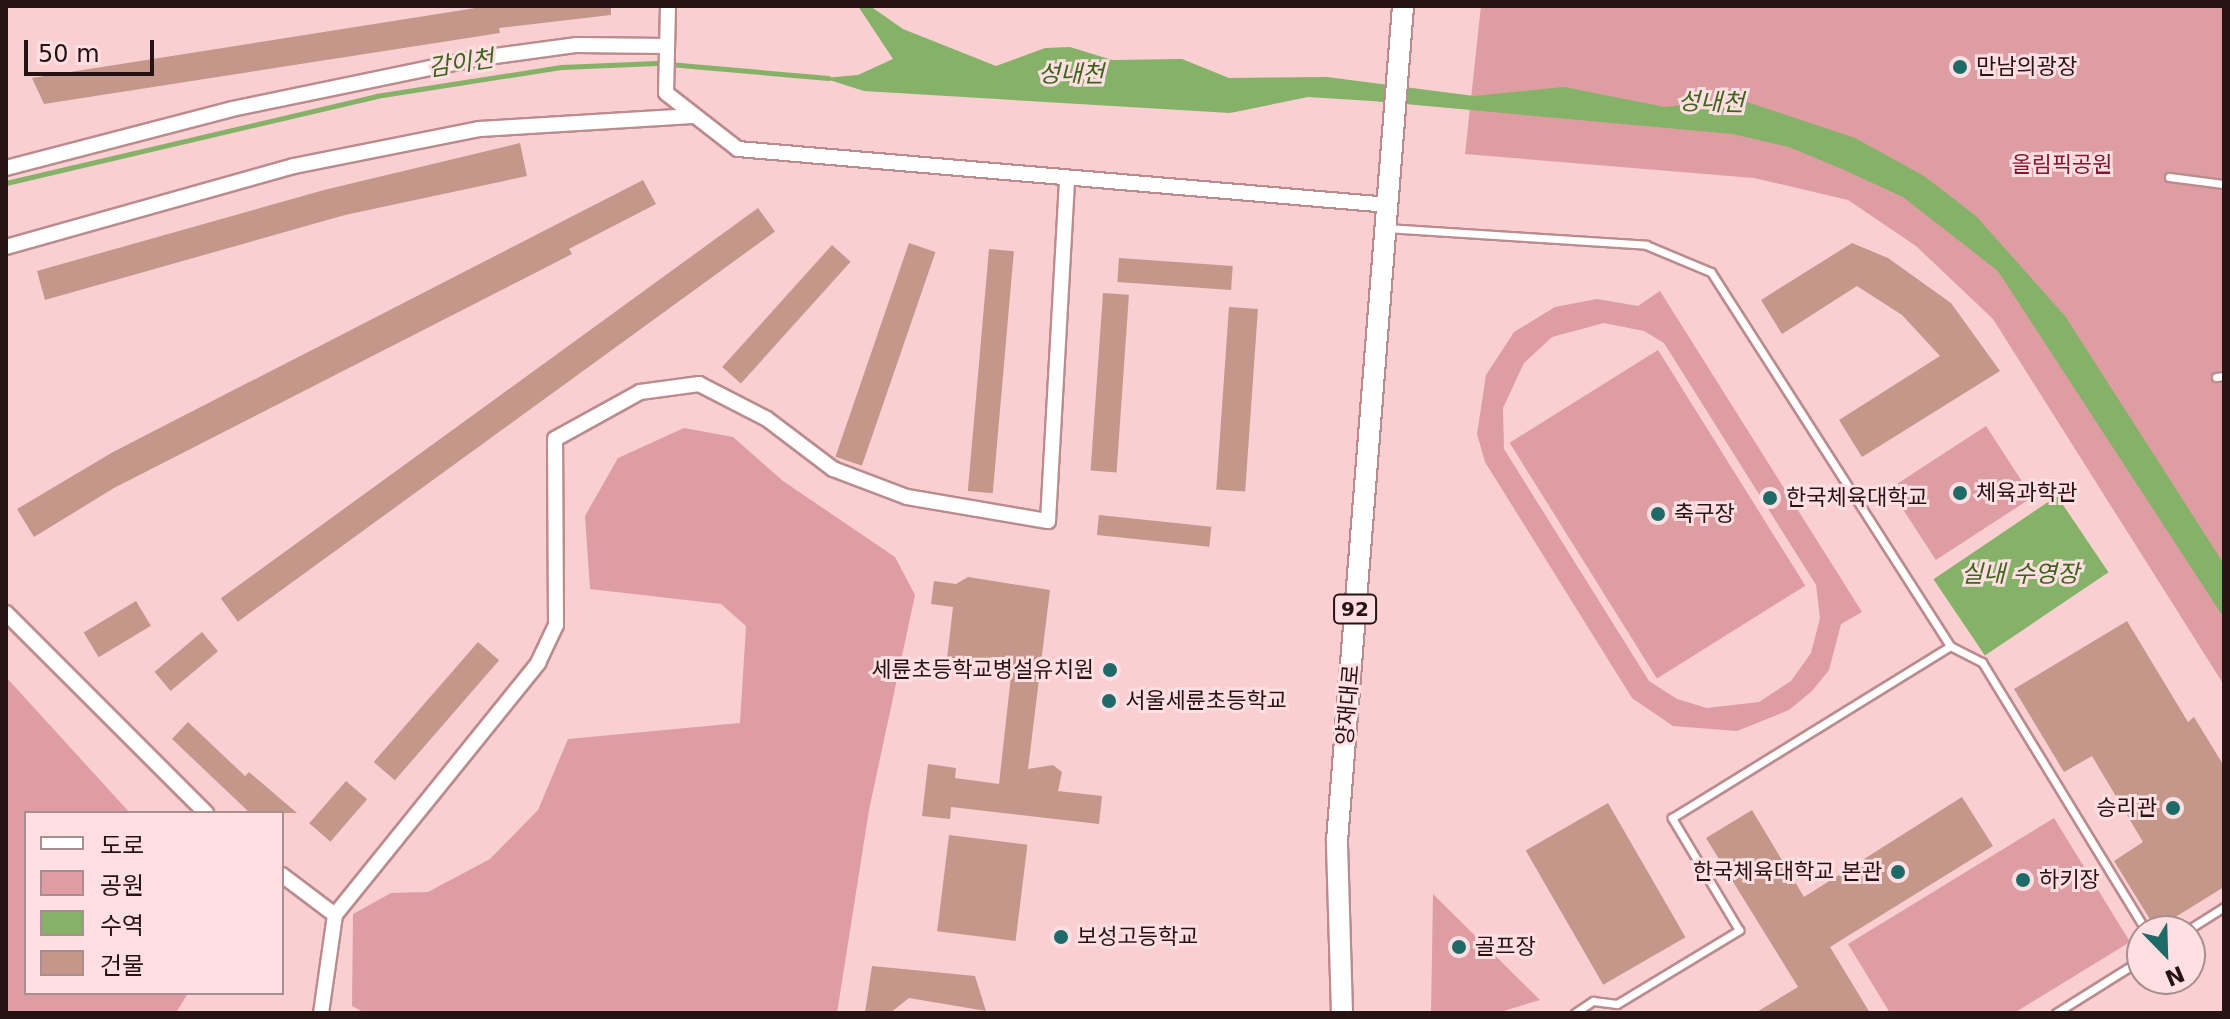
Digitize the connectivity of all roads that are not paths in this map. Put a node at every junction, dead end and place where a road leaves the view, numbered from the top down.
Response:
1 (668, 6) edge
2 (1403, 6) edge
3 (665, 46) junction
4 (694, 116) junction
5 (6, 168) edge
6 (2169, 177) dead end
7 (1067, 179) junction
8 (2224, 184) edge
9 (1388, 205) junction
10 (1386, 228) junction
11 (6, 247) edge
12 (6, 613) edge
13 (1950, 646) junction
14 (204, 811) edge
15 (284, 877) edge
16 (2224, 907) edge
17 (335, 915) junction
18 (2136, 915) edge
19 (2206, 918) edge
20 (2126, 969) edge
21 (321, 1013) edge
22 (1342, 1013) edge
23 (1575, 1013) edge
24 (2056, 1013) edge

1 - 3 street
2 - 9 main road, 92
3 - 4 street
3 - 5 street
4 - 7 street
4 - 11 street
6 - 8 lane
7 - 9 street
7 - 17 street
9 - 10 main road, 양재대로 / 92
10 - 13 lane
10 - 22 main road, 양재대로 / 92
12 - 14 street
13 - 18 lane
13 - 23 lane
15 - 17 street
16 - 19 lane
17 - 21 street
20 - 24 lane

